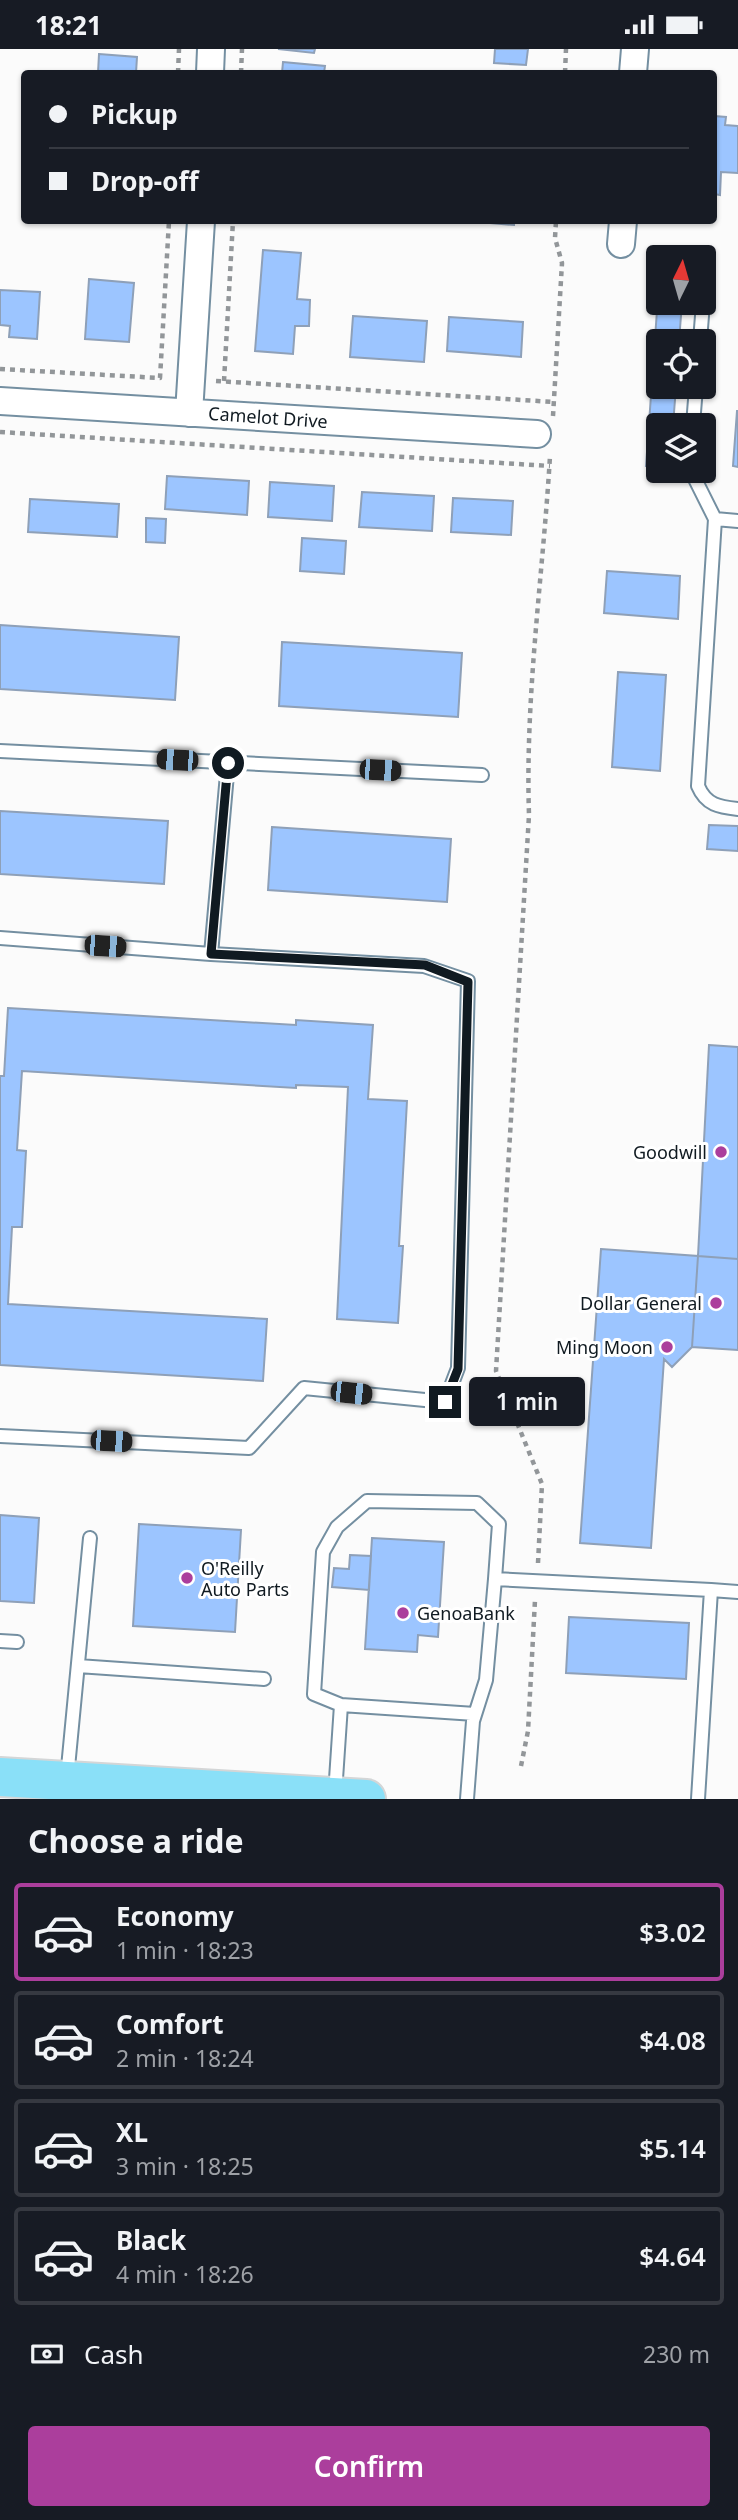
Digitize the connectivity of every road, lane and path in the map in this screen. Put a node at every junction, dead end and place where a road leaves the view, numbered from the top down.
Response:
1 (179, 49) edge
2 (211, 49) edge
3 (242, 49) edge
4 (566, 49) edge
5 (635, 49) edge
6 (178, 70) edge
7 (210, 70) edge
8 (241, 70) edge
9 (565, 70) edge
10 (633, 70) edge
11 (169, 224) edge
12 (201, 224) edge
13 (233, 224) edge
14 (556, 224) edge
15 (0, 369) edge
16 (0, 401) edge
17 (554, 403) junction
18 (189, 412) junction
19 (0, 432) edge
20 (546, 438) junction
21 (550, 466) junction
22 (697, 483) edge
23 (715, 519) junction
24 (738, 520) edge
25 (0, 751) edge
26 (228, 763) junction
27 (482, 775) dead end
28 (738, 809) edge
29 (0, 938) edge
30 (211, 954) junction
31 (0, 1436) edge
32 (90, 1538) dead end
33 (495, 1579) junction
34 (537, 1581) junction
35 (711, 1590) junction
36 (738, 1592) edge
37 (0, 1641) edge
38 (18, 1642) dead end
39 (78, 1666) junction
40 (264, 1679) dead end
41 (341, 1705) junction
42 (475, 1714) junction
43 (521, 1766) dead end
44 (0, 1778) edge
45 (67, 1781) junction
46 (145, 1793) edge
47 (335, 1798) edge
48 (467, 1799) edge
49 (698, 1799) edge

1 - 6 path
2 - 7 street
3 - 8 path
4 - 9 path
5 - 10 street
11 - 15 path
12 - 18 street
13 - 17 path
14 - 17 path
16 - 18 street, Camelot Drive
17 - 20 path
18 - 20 street, Camelot Drive
19 - 21 path
20 - 21 path
21 - 34 path
22 - 23 lane
23 - 24 lane
23 - 28 lane
25 - 26 lane
26 - 27 lane
26 - 30 lane
29 - 30 lane
30 - 31 lane
32 - 39 lane
33 - 34 lane
33 - 41 lane
33 - 42 lane
34 - 35 lane
34 - 43 path
35 - 36 lane
35 - 49 lane
37 - 38 lane
39 - 40 lane
39 - 45 lane
41 - 42 lane
41 - 47 lane
42 - 48 lane
44 - 45 highway
45 - 46 highway
46 - 47 highway

